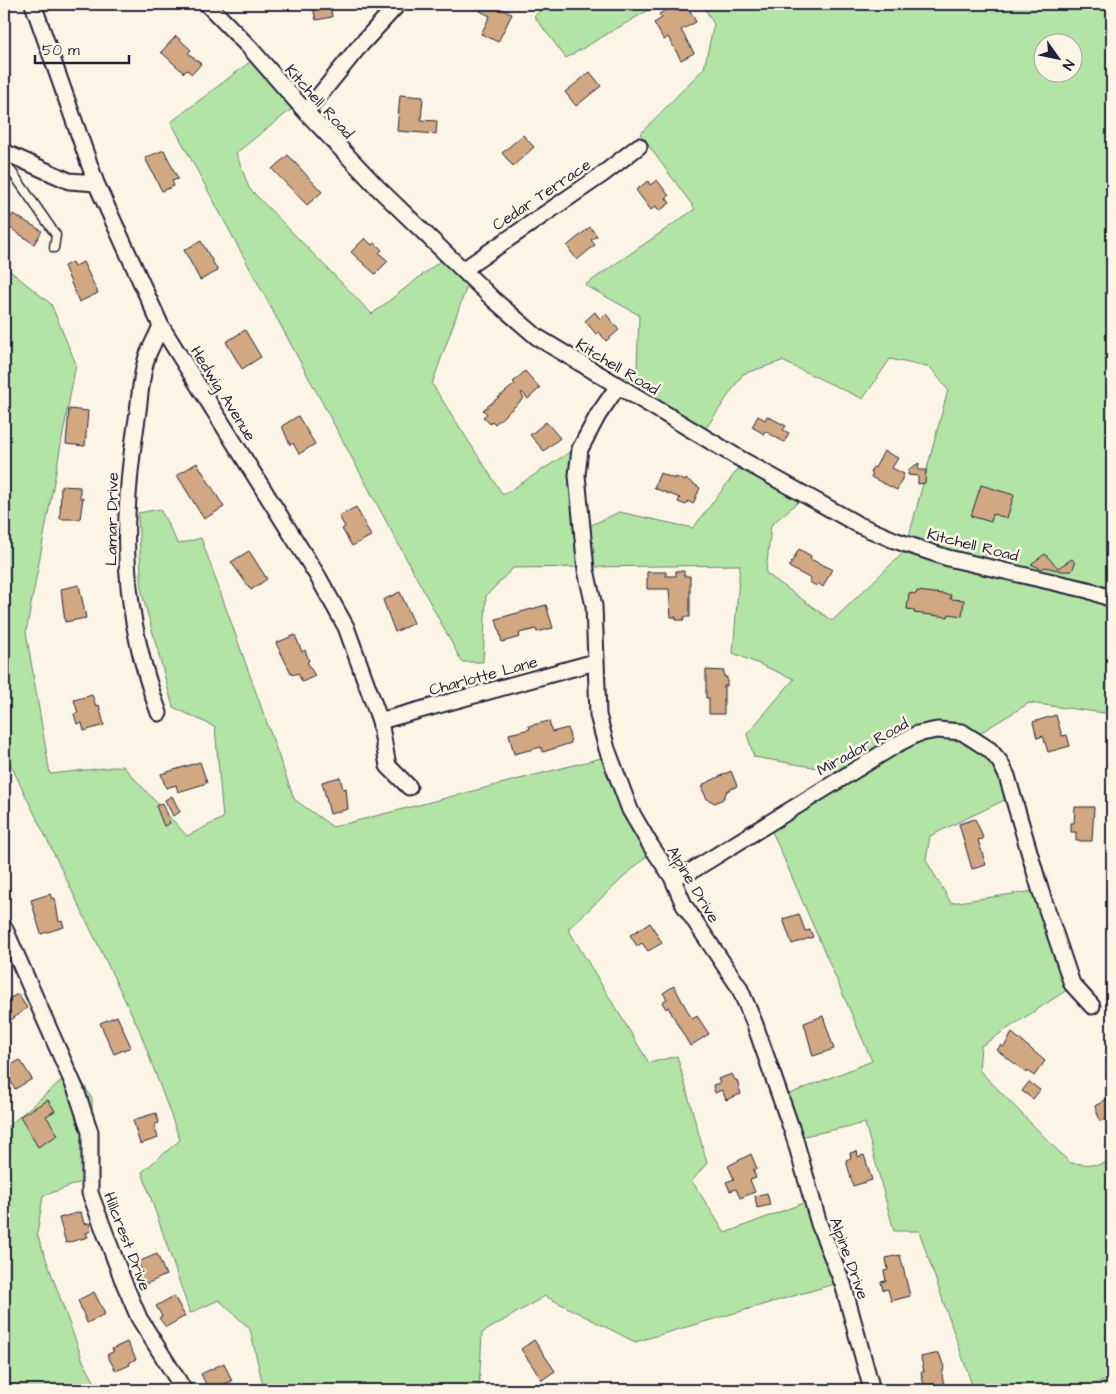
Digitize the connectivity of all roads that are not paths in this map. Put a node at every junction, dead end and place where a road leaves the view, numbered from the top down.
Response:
1 (33, 4) edge
2 (207, 4) edge
3 (398, 4) edge
4 (306, 112) junction
5 (639, 146) dead end
6 (4, 152) edge
7 (96, 183) junction
8 (54, 248) dead end
9 (463, 270) junction
10 (161, 326) junction
11 (618, 386) junction
12 (1112, 599) edge
13 (595, 662) junction
14 (159, 713) dead end
15 (380, 721) junction
16 (408, 787) dead end
17 (672, 878) junction
18 (4, 927) edge
19 (1092, 1006) dead end
20 (184, 1390) edge
21 (872, 1390) edge

1 - 7 street, Hedwig Avenue
2 - 4 street, Kitchell Road
3 - 4 street
4 - 9 street, Kitchell Road
5 - 9 street, Cedar Terrace
6 - 7 street
6 - 8 lane
7 - 10 street, Hedwig Avenue
9 - 11 street, Kitchell Road
10 - 14 street, Lamar Drive
10 - 15 street, Hedwig Avenue
11 - 12 street, Kitchell Road
11 - 13 street, Alpine Drive
13 - 15 street, Charlotte Lane
13 - 17 street, Alpine Drive
15 - 16 street, Hedwig Avenue
17 - 19 street, Mirador Road
17 - 21 street, Alpine Drive
18 - 20 street, Hillcrest Drive

